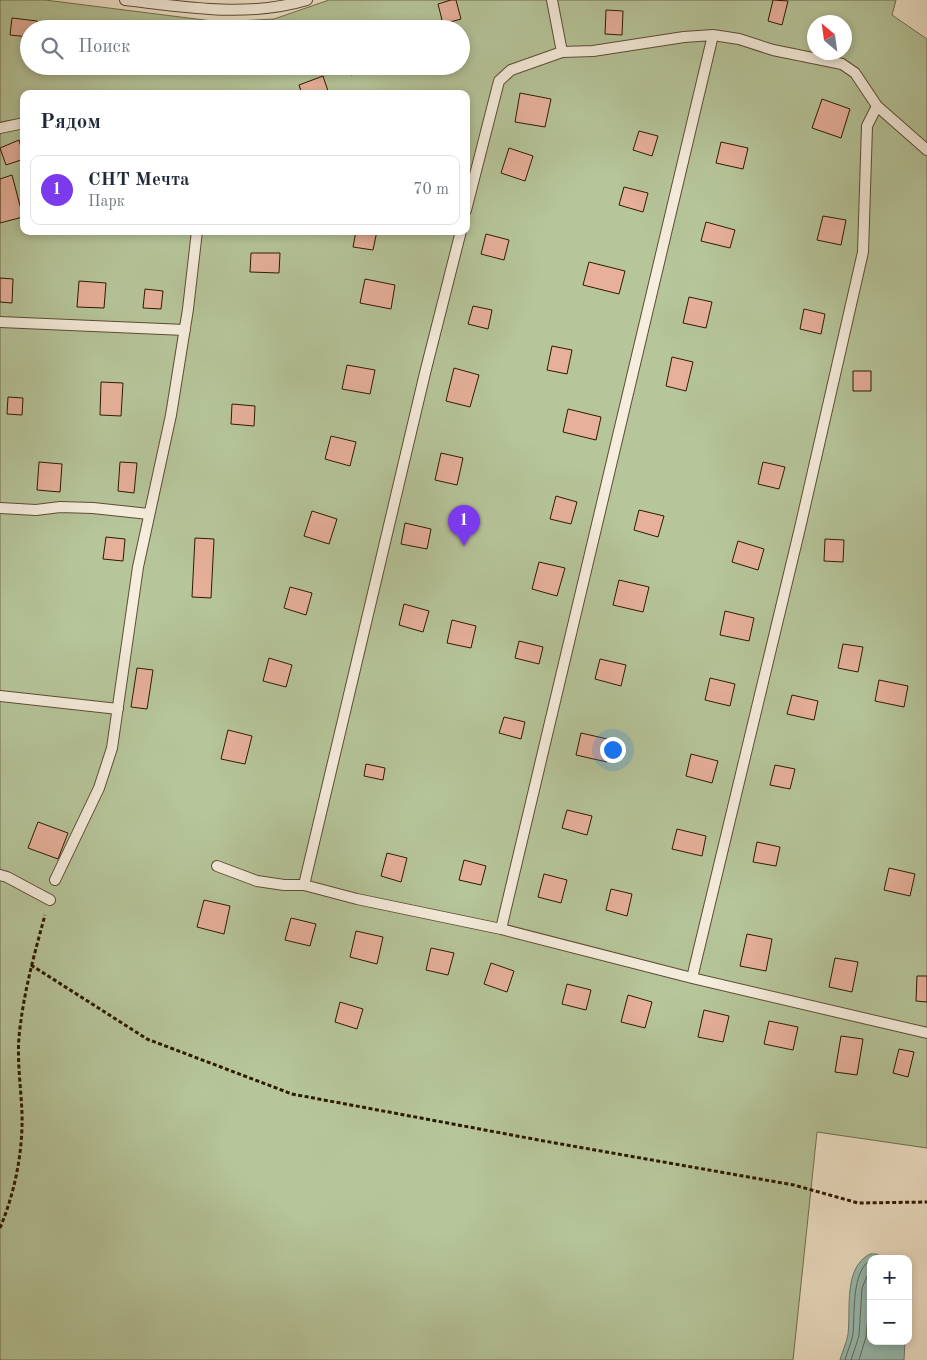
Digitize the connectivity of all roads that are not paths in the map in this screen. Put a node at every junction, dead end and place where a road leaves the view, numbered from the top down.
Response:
1 (125, 0) edge
2 (307, 0) edge
3 (552, 0) edge
4 (713, 35) junction
5 (562, 52) junction
6 (877, 106) junction
7 (20, 123) edge
8 (0, 128) edge
9 (927, 150) edge
10 (470, 194) edge
11 (197, 235) edge
12 (460, 235) edge
13 (0, 322) edge
14 (185, 330) junction
15 (0, 508) edge
16 (149, 514) junction
17 (0, 696) edge
18 (118, 709) junction
19 (218, 866) dead end
20 (0, 875) edge
21 (55, 880) dead end
22 (304, 885) junction
23 (50, 900) road end
24 (501, 929) junction
25 (692, 978) junction
26 (927, 1033) edge

1 - 2 lane
3 - 5 lane
4 - 5 lane
4 - 6 lane
4 - 24 lane
5 - 10 lane
6 - 9 lane
6 - 25 lane
7 - 8 lane
11 - 14 lane
12 - 22 lane
13 - 14 lane
14 - 16 lane
15 - 16 lane
16 - 18 lane
17 - 18 lane
18 - 21 lane
19 - 22 lane
20 - 23 lane
22 - 24 lane
24 - 25 lane
25 - 26 lane

